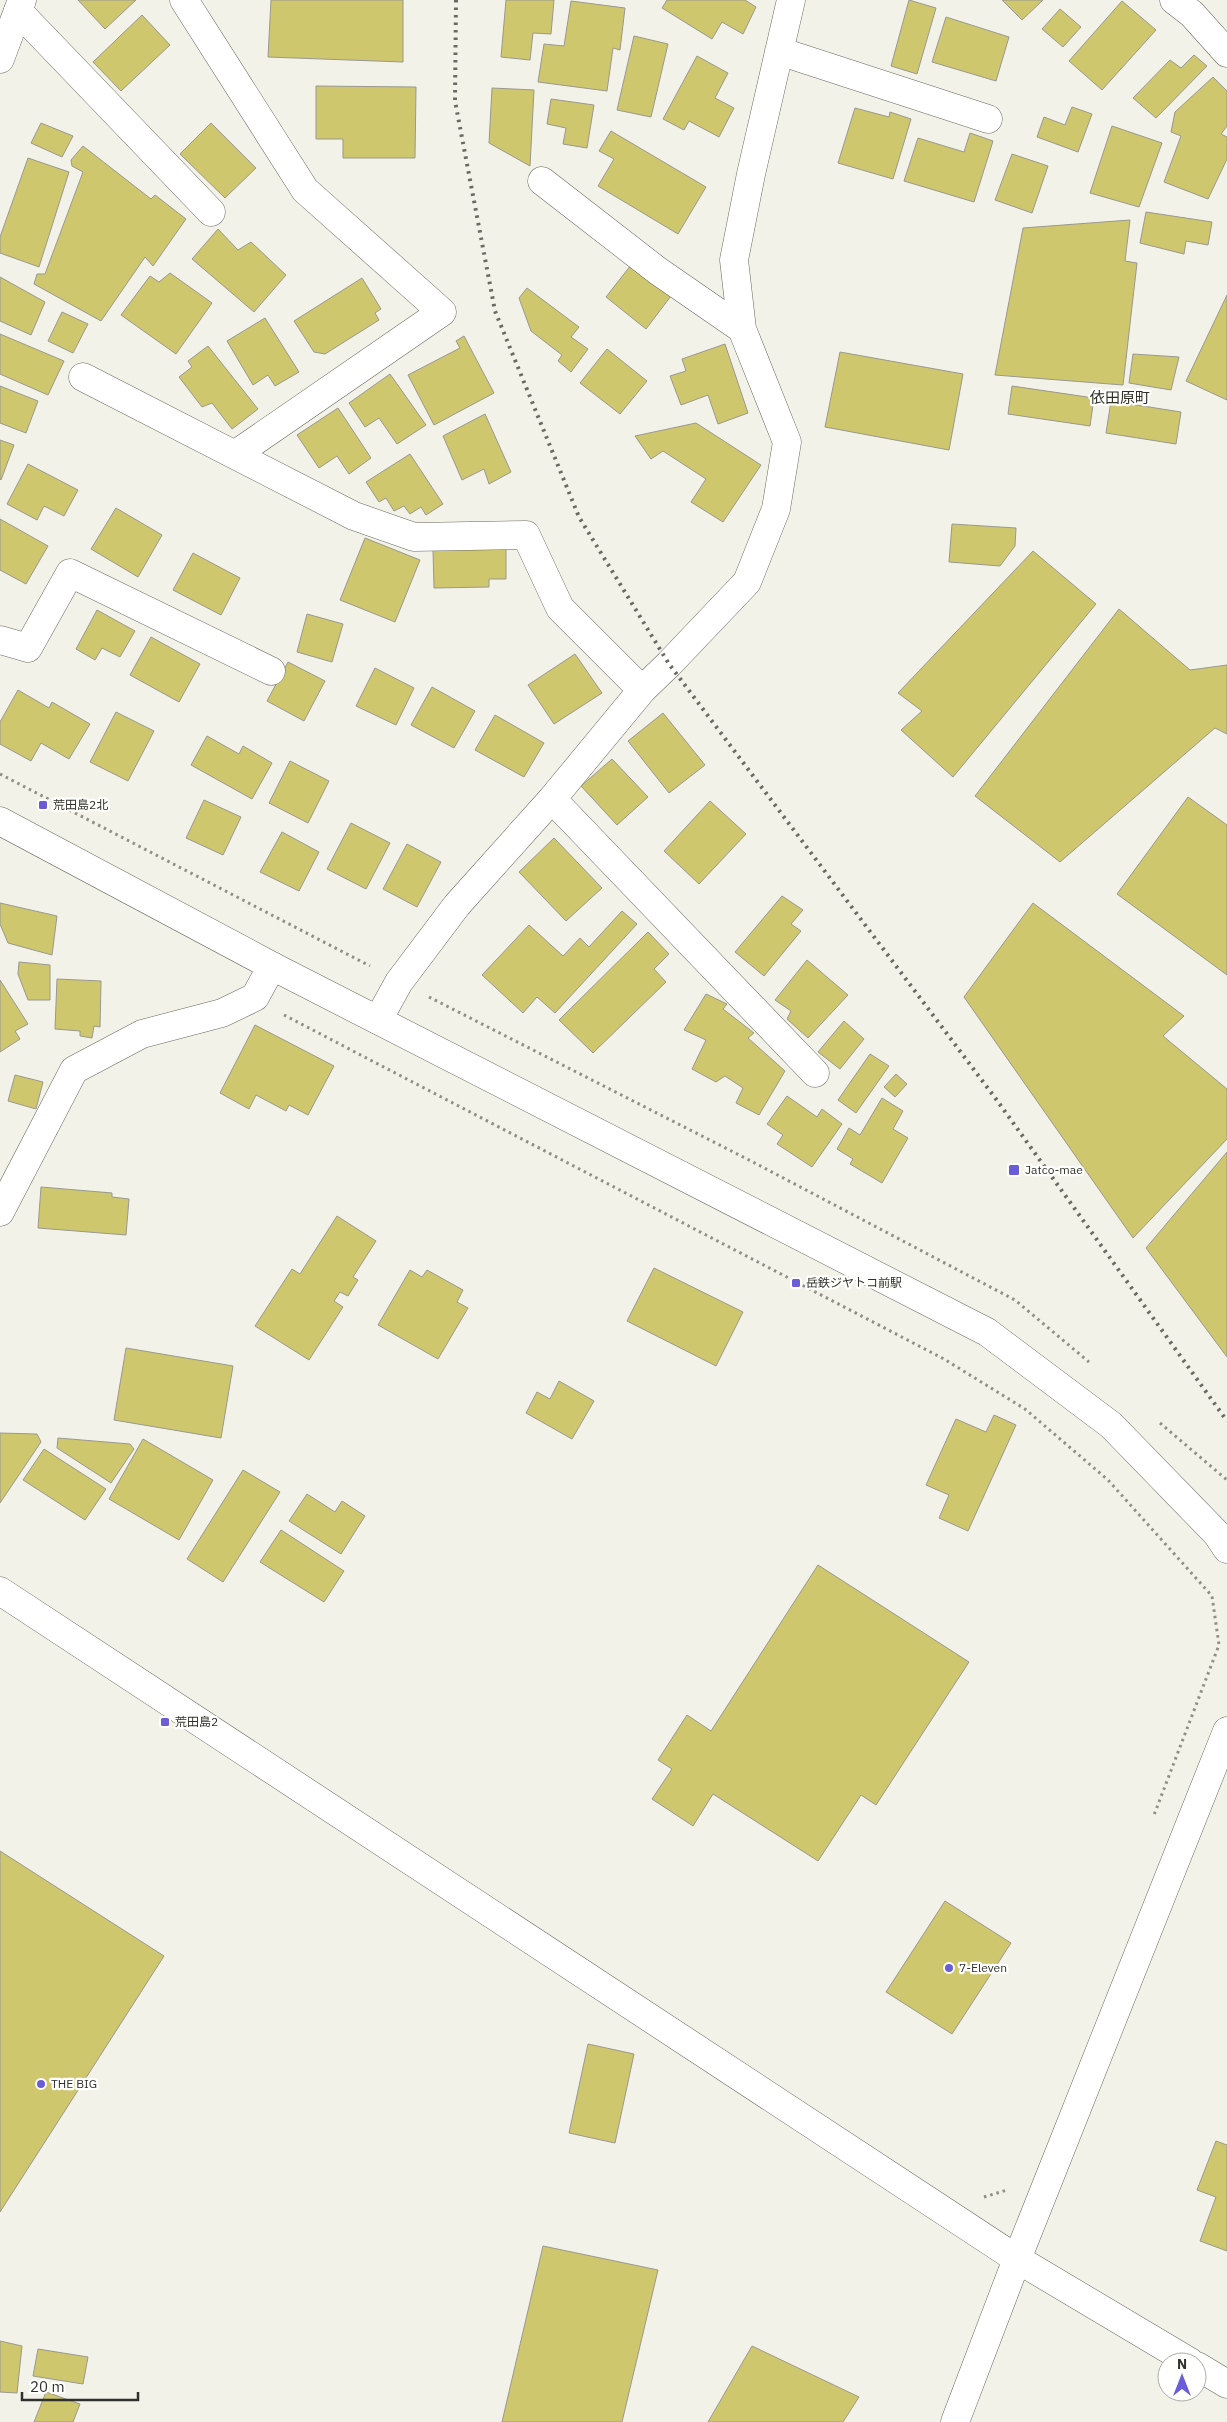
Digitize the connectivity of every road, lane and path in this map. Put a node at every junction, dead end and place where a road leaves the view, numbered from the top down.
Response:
1 (184, 0) edge
2 (791, 0) edge
3 (1174, 0) edge
4 (20, 6) edge
5 (779, 51) junction
6 (1227, 53) edge
7 (0, 59) edge
8 (988, 119) dead end
9 (542, 181) dead end
10 (211, 212) dead end
11 (742, 328) junction
12 (83, 377) dead end
13 (236, 454) junction
14 (0, 640) edge
15 (271, 671) dead end
16 (642, 690) junction
17 (0, 774) edge
18 (552, 799) junction
19 (0, 821) edge
20 (272, 966) junction
21 (399, 982) junction
22 (279, 1012) dead end
23 (378, 1020) junction
24 (815, 1073) dead end
25 (0, 1212) edge
26 (1091, 1364) dead end
27 (1159, 1422) dead end
28 (1227, 1480) edge
29 (1227, 1549) edge
30 (0, 1591) edge
31 (1227, 1731) edge
32 (1152, 1820) dead end
33 (1010, 2189) dead end
34 (981, 2198) dead end
35 (1017, 2259) junction
36 (1173, 2352) edge
37 (1207, 2372) edge
38 (1227, 2384) edge
39 (954, 2422) edge

1 - 13 street
2 - 5 street
3 - 6 street
4 - 7 street
4 - 10 street
5 - 8 street
5 - 11 street
9 - 11 street
11 - 16 street
12 - 13 street
13 - 16 street
14 - 15 street
16 - 18 street
17 - 21 path
18 - 21 street
18 - 24 street
19 - 20 street
20 - 23 street
20 - 25 street
21 - 23 street
21 - 26 path
22 - 32 path
23 - 29 street
27 - 28 path
30 - 35 street
31 - 35 street
33 - 34 path
35 - 36 street
35 - 39 street
37 - 38 street

